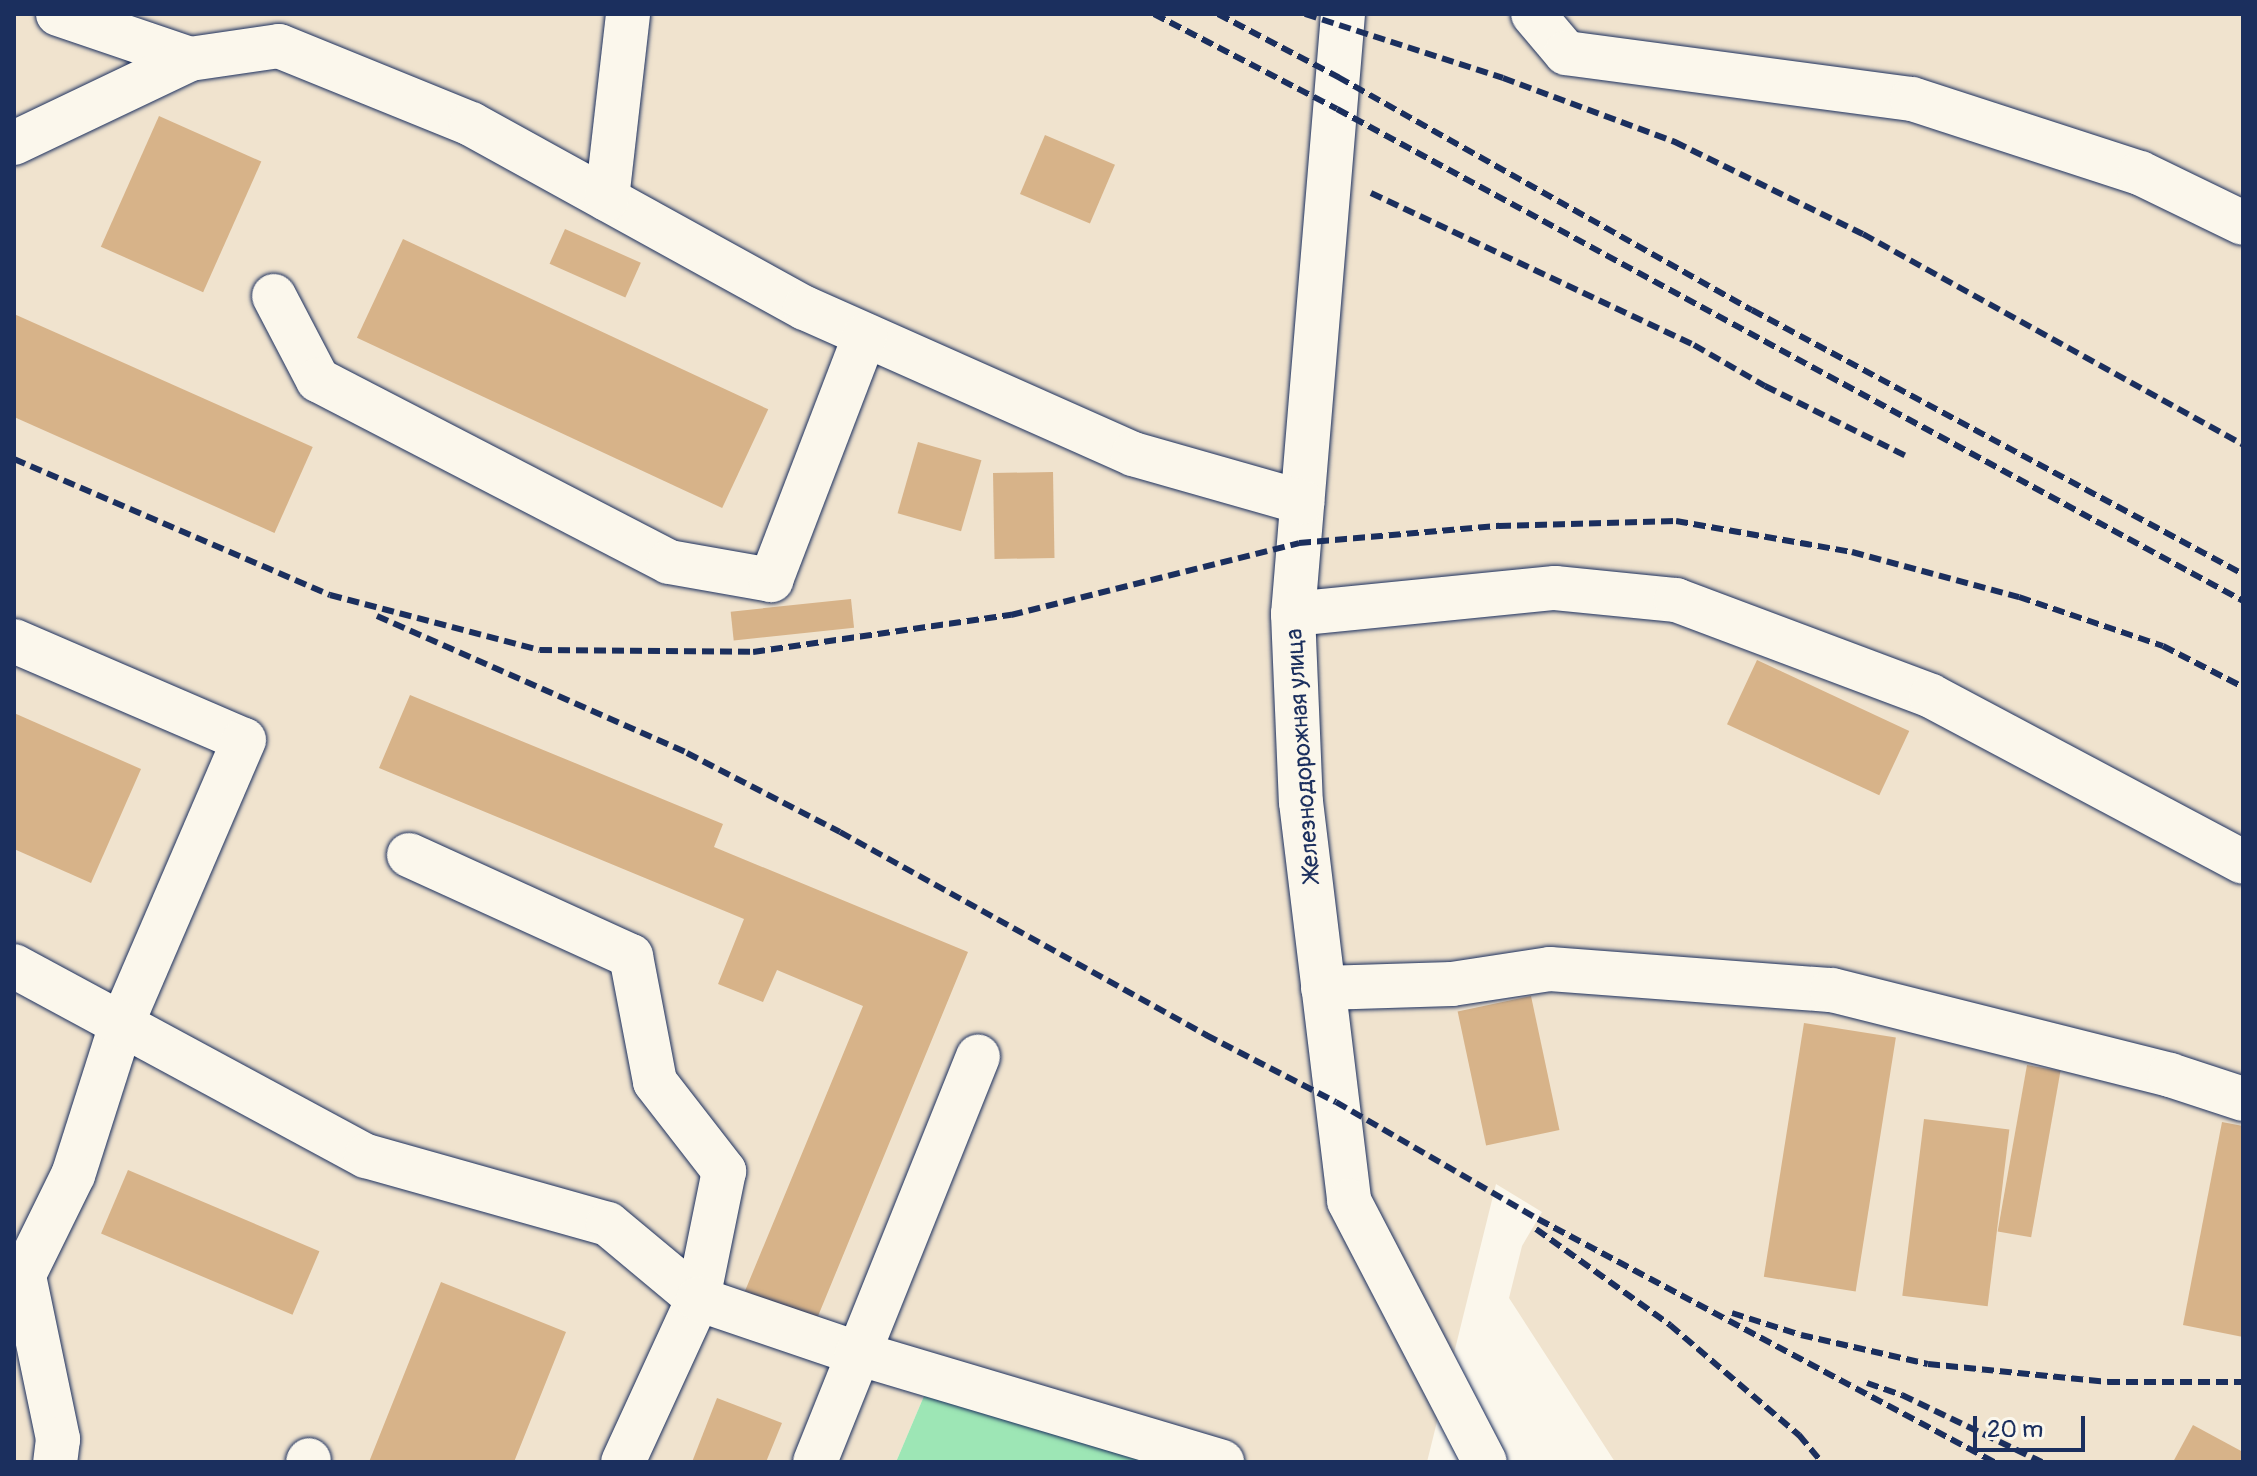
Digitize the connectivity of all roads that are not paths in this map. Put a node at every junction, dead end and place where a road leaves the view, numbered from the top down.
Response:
1 (58, 14) edge
2 (628, 14) edge
3 (1343, 14) edge
4 (1533, 14) edge
5 (190, 59) junction
6 (14, 143) edge
7 (607, 199) junction
8 (2243, 223) edge
9 (274, 296) dead end
10 (865, 335) junction
11 (1302, 502) junction
12 (1293, 614) junction
13 (14, 641) edge
14 (409, 855) dead end
15 (2243, 862) edge
16 (14, 966) edge
17 (1323, 988) junction
18 (121, 1025) junction
19 (978, 1057) dead end
20 (2243, 1099) edge
21 (19, 1285) edge
22 (698, 1299) junction
23 (857, 1353) junction
24 (55, 1462) edge
25 (623, 1462) edge
26 (815, 1462) edge
27 (1222, 1462) edge
28 (1485, 1462) edge

1 - 5 street
2 - 7 street
3 - 11 street, Железнодорожная улица
4 - 8 street
5 - 6 street
5 - 7 street
7 - 10 street
9 - 10 street
10 - 11 street
11 - 12 street, Железнодорожная улица
12 - 15 street
12 - 17 street, Железнодорожная улица
13 - 18 street
14 - 22 street
16 - 18 street
17 - 20 street
17 - 28 street, Железнодорожная улица
18 - 21 street
18 - 22 street
19 - 23 street
21 - 24 street
22 - 23 street
22 - 25 street
23 - 26 street
23 - 27 street

